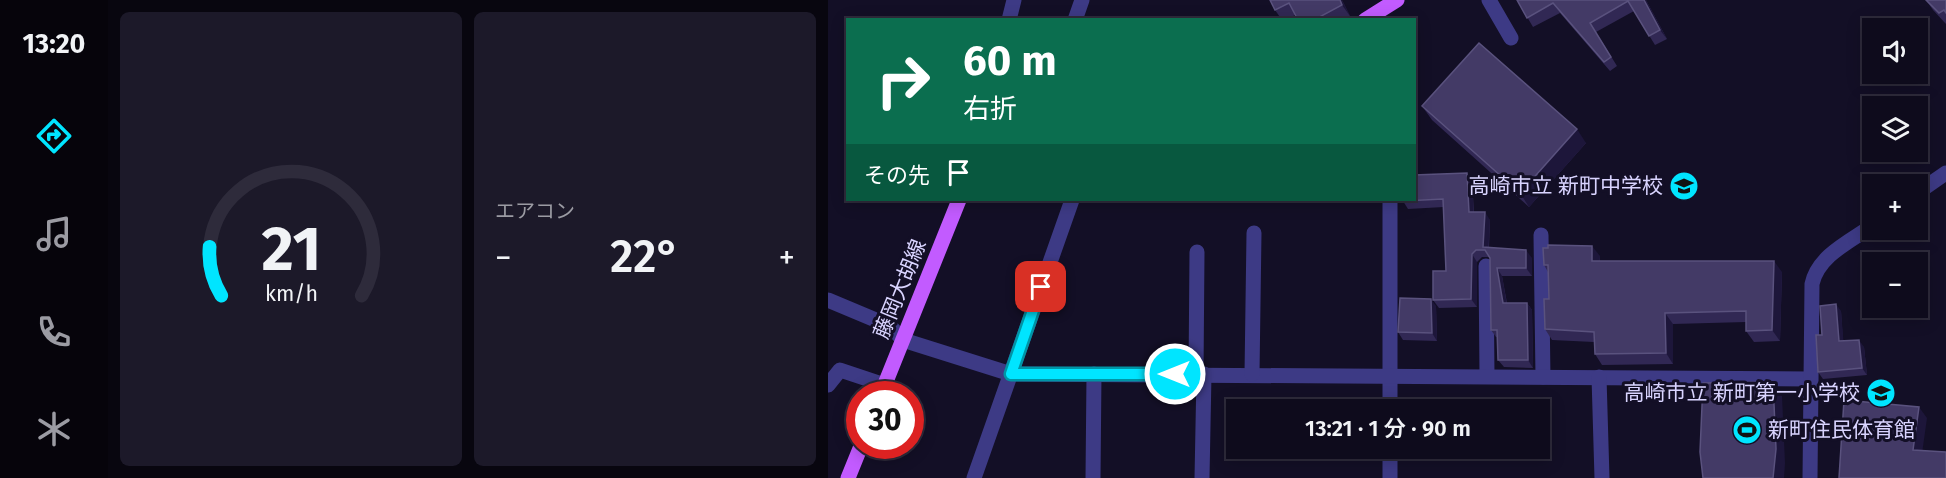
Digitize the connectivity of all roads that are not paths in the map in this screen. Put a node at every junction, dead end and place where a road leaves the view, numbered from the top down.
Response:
1 (1014, 0) edge
2 (1082, 0) edge
3 (1489, 0) edge
4 (1387, 7) edge
5 (1010, 18) edge
6 (1076, 18) edge
7 (1368, 18) edge
8 (1511, 38) dead end
9 (1946, 173) edge
10 (1928, 185) edge
11 (959, 201) edge
12 (1072, 201) edge
13 (1390, 201) edge
14 (1862, 232) edge
15 (1254, 233) dead end
16 (1541, 235) dead end
17 (1197, 252) dead end
18 (1486, 266) edge
19 (828, 300) edge
20 (903, 340) junction
21 (1011, 374) junction
22 (1094, 374) junction
23 (1200, 374) junction
24 (1252, 374) junction
25 (1390, 374) junction
26 (1487, 375) junction
27 (1543, 377) junction
28 (1599, 377) junction
29 (1810, 379) junction
30 (864, 381) edge
31 (887, 381) edge
32 (828, 385) edge
33 (1390, 399) edge
34 (856, 459) edge
35 (1390, 459) edge
36 (848, 478) edge
37 (974, 478) edge
38 (1093, 478) edge
39 (1202, 478) edge
40 (1390, 478) edge
41 (1602, 478) edge
42 (1810, 478) edge

1 - 5 street
2 - 6 street
3 - 8 street
4 - 7 main road
9 - 10 street
11 - 20 main road, 藤岡大胡線
12 - 21 street
13 - 25 street
14 - 29 street
15 - 24 street
16 - 27 street
17 - 23 street
18 - 26 street
19 - 20 street
20 - 21 street
20 - 31 main road, 藤岡大胡線
21 - 22 street
21 - 37 street
22 - 23 street
22 - 38 street
23 - 24 street
23 - 39 street
24 - 25 street
25 - 26 street
25 - 33 street
26 - 27 street
27 - 28 street
28 - 29 street
28 - 41 street
29 - 42 street
30 - 32 street
34 - 36 main road
35 - 40 street

